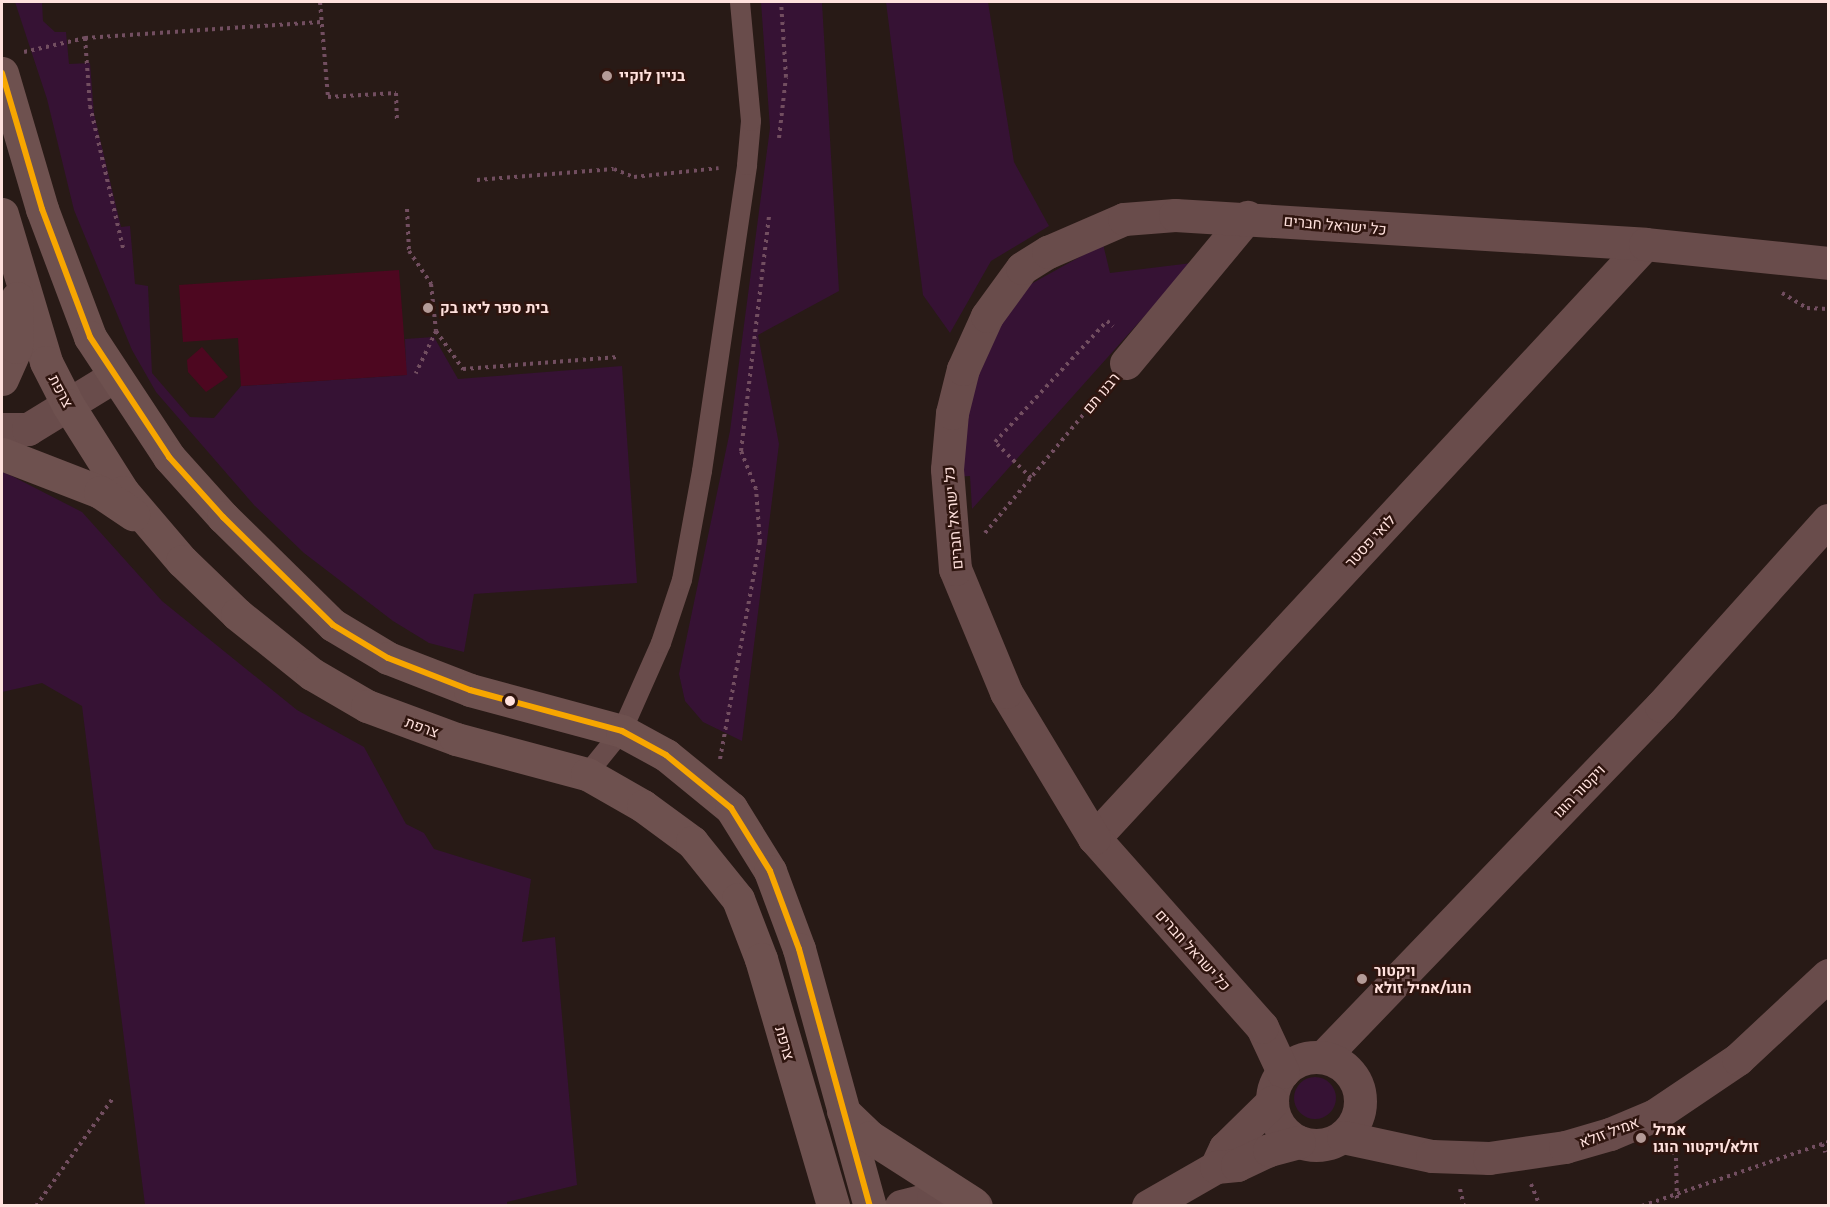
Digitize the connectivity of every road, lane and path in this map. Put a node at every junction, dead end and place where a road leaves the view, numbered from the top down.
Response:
1 (320, 2) edge
2 (740, 2) edge
3 (781, 2) edge
4 (321, 22) junction
5 (85, 38) junction
6 (11, 63) edge
7 (397, 120) dead end
8 (778, 148) dead end
9 (747, 165) junction
10 (477, 180) dead end
11 (770, 207) dead end
12 (407, 209) dead end
13 (2, 214) edge
14 (1247, 217) junction
15 (1645, 244) junction
16 (123, 248) dead end
17 (1828, 263) edge
18 (18, 273) junction
19 (436, 332) junction
20 (1132, 356) junction
21 (619, 357) dead end
22 (416, 373) dead end
23 (113, 377) junction
24 (2, 379) edge
25 (68, 405) junction
26 (2, 429) edge
27 (2, 454) edge
28 (1031, 478) junction
29 (1828, 520) edge
30 (153, 528) junction
31 (955, 569) junction
32 (622, 731) junction
33 (587, 774) junction
34 (703, 784) junction
35 (1094, 838) junction
36 (1828, 975) edge
37 (1323, 1057) junction
38 (1283, 1072) junction
39 (113, 1098) dead end
40 (1272, 1102) junction
41 (841, 1109) junction
42 (1343, 1137) junction
43 (1668, 1140) dead end
44 (1299, 1142) junction
45 (1828, 1142) edge
46 (1822, 1144) junction
47 (1825, 1152) dead end
48 (1216, 1167) junction
49 (1743, 1171) junction
50 (1746, 1179) dead end
51 (1533, 1188) dead end
52 (1461, 1193) dead end
53 (1674, 1195) junction
54 (1677, 1202) dead end
55 (975, 1204) edge
56 (36, 1206) edge
57 (833, 1206) edge
58 (870, 1206) edge
59 (901, 1206) edge
60 (1148, 1206) edge
61 (1464, 1206) edge
62 (1540, 1206) edge
63 (1642, 1206) edge

1 - 4 path
2 - 9 lane
3 - 8 path
4 - 5 path
4 - 7 path
5 - 6 path
5 - 16 path
6 - 23 street
9 - 10 path
9 - 32 lane
11 - 34 path
12 - 19 path
13 - 18 street, צרפת
14 - 15 street, כל ישראל חברים
14 - 20 street
14 - 31 street, כל ישראל חברים
15 - 17 street, כל ישראל חברים
15 - 35 street, לואי פסטר
18 - 24 street
18 - 25 street, צרפת
19 - 21 path
19 - 22 path
20 - 28 path, רבנו תם
20 - 28 path
23 - 25 street
23 - 32 street
25 - 26 street
25 - 30 street, צרפת
27 - 30 street
28 - 31 path, רבנו תם
29 - 37 street, ויקטור הוגו
30 - 33 street, צרפת
31 - 35 street, כל ישראל חברים
32 - 33 lane
32 - 34 street
33 - 57 street, צרפת
34 - 41 street
35 - 38 street, כל ישראל חברים
36 - 42 street, אמיל זולא
37 - 38 street
37 - 42 street
38 - 40 street
39 - 56 path
40 - 44 street
40 - 48 street
41 - 55 street
41 - 58 street
42 - 44 street
43 - 53 path
44 - 48 street
45 - 46 path
46 - 47 path
46 - 49 path
48 - 60 street
49 - 50 path
49 - 53 path
51 - 62 path
52 - 61 path
53 - 54 path
53 - 63 path
55 - 59 street

